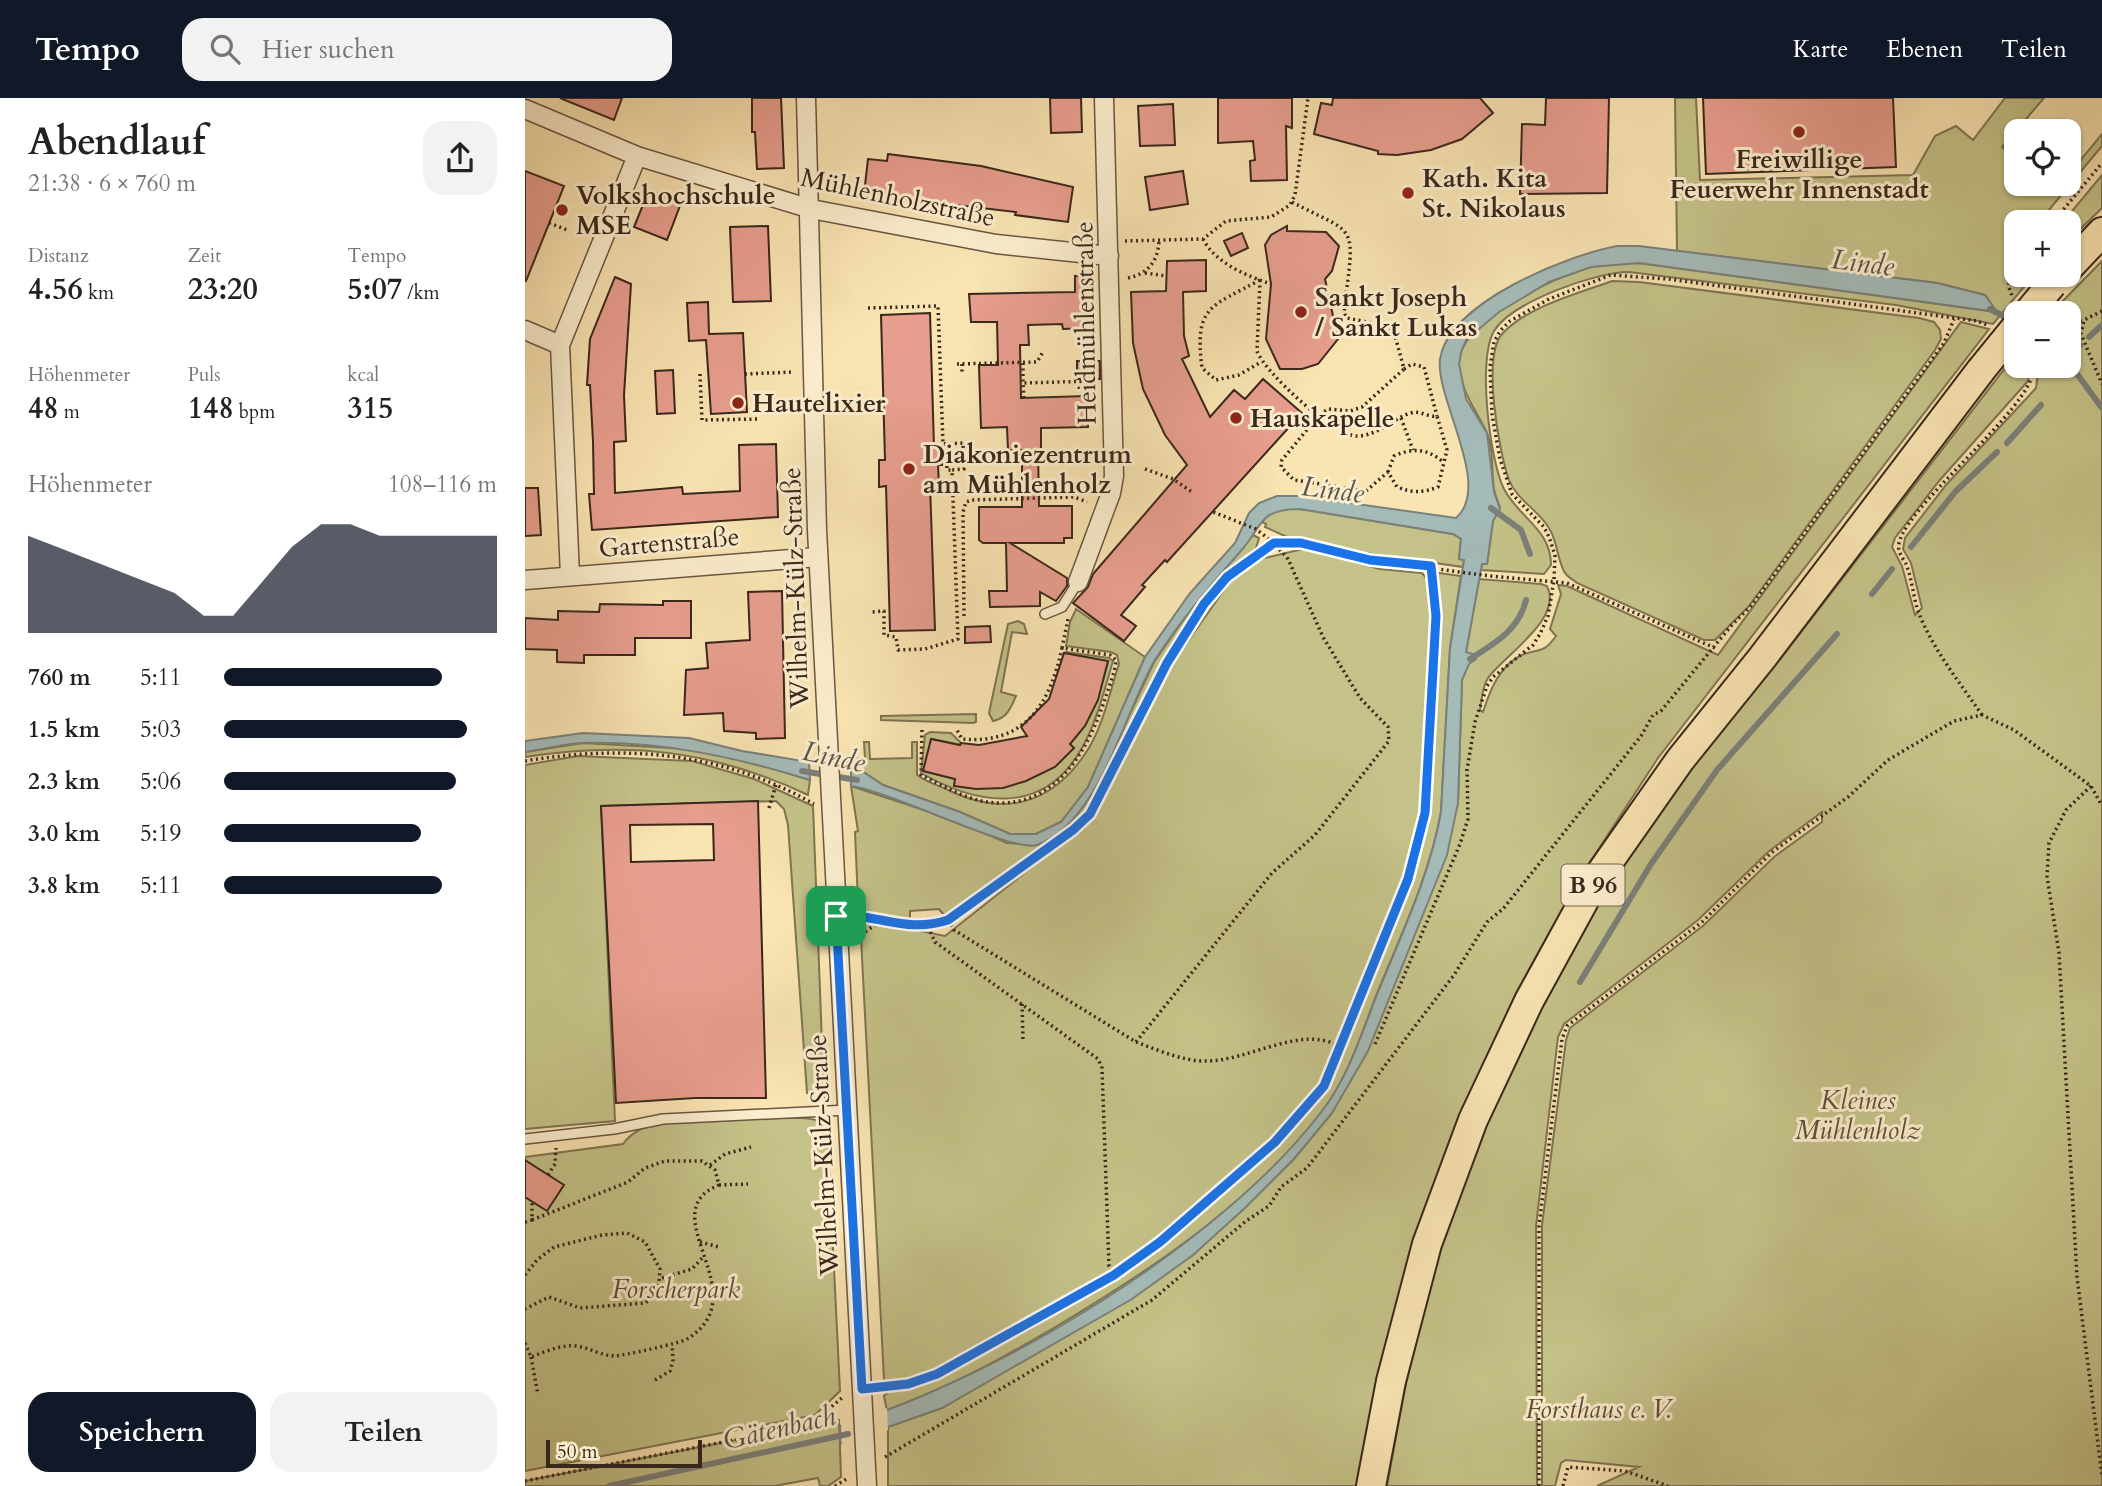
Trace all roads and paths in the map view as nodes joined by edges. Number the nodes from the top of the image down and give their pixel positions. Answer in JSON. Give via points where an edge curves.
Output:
{"nodes":[{"id":1,"x":806,"y":98,"type":"edge"},
{"id":2,"x":1104,"y":98,"type":"edge"},
{"id":3,"x":1307,"y":98,"type":"edge"},
{"id":4,"x":525,"y":109,"type":"edge"},
{"id":5,"x":637,"y":156,"type":"junction"},
{"id":6,"x":2102,"y":163,"type":"edge"},
{"id":7,"x":1292,"y":202,"type":"junction"},
{"id":8,"x":811,"y":209,"type":"junction"},
{"id":9,"x":2063,"y":210,"type":"edge"},
{"id":10,"x":549,"y":223,"type":"dead end"},
{"id":11,"x":567,"y":230,"type":"dead end"},
{"id":12,"x":2102,"y":232,"type":"edge"},
{"id":13,"x":1203,"y":239,"type":"junction"},
{"id":14,"x":1159,"y":241,"type":"junction"},
{"id":15,"x":1109,"y":249,"type":"junction"},
{"id":16,"x":2081,"y":254,"type":"edge"},
{"id":17,"x":1144,"y":272,"type":"junction"},
{"id":18,"x":1166,"y":276,"type":"dead end"},
{"id":19,"x":1108,"y":278,"type":"junction"},
{"id":20,"x":1261,"y":280,"type":"junction"},
{"id":21,"x":1271,"y":284,"type":"dead end"},
{"id":22,"x":2050,"y":287,"type":"edge"},
{"id":23,"x":1329,"y":294,"type":"dead end"},
{"id":24,"x":1346,"y":294,"type":"junction"},
{"id":25,"x":2038,"y":301,"type":"edge"},
{"id":26,"x":867,"y":308,"type":"dead end"},
{"id":27,"x":2102,"y":311,"type":"edge"},
{"id":28,"x":2084,"y":320,"type":"junction"},
{"id":29,"x":2081,"y":321,"type":"edge"},
{"id":30,"x":525,"y":330,"type":"edge"},
{"id":31,"x":2004,"y":342,"type":"edge"},
{"id":32,"x":560,"y":345,"type":"junction"},
{"id":33,"x":1042,"y":352,"type":"dead end"},
{"id":34,"x":1261,"y":362,"type":"junction"},
{"id":35,"x":1023,"y":363,"type":"junction"},
{"id":36,"x":1404,"y":369,"type":"junction"},
{"id":37,"x":814,"y":372,"type":"junction"},
{"id":38,"x":700,"y":374,"type":"dead end"},
{"id":39,"x":745,"y":374,"type":"dead end"},
{"id":40,"x":962,"y":374,"type":"dead end"},
{"id":41,"x":2032,"y":378,"type":"edge"},
{"id":42,"x":1112,"y":381,"type":"junction"},
{"id":43,"x":1023,"y":383,"type":"junction"},
{"id":44,"x":2102,"y":384,"type":"edge"},
{"id":45,"x":1024,"y":398,"type":"dead end"},
{"id":46,"x":1319,"y":415,"type":"junction"},
{"id":47,"x":1437,"y":416,"type":"junction"},
{"id":48,"x":1401,"y":418,"type":"junction"},
{"id":49,"x":759,"y":419,"type":"dead end"},
{"id":50,"x":946,"y":444,"type":"junction"},
{"id":51,"x":1413,"y":450,"type":"junction"},
{"id":52,"x":1442,"y":461,"type":"junction"},
{"id":53,"x":1145,"y":468,"type":"dead end"},
{"id":54,"x":952,"y":470,"type":"junction"},
{"id":55,"x":1388,"y":472,"type":"junction"},
{"id":56,"x":1192,"y":492,"type":"dead end"},
{"id":57,"x":1025,"y":498,"type":"junction"},
{"id":58,"x":1025,"y":507,"type":"dead end"},
{"id":59,"x":1105,"y":509,"type":"junction"},
{"id":60,"x":1213,"y":512,"type":"dead end"},
{"id":61,"x":1274,"y":543,"type":"junction"},
{"id":62,"x":818,"y":557,"type":"junction"},
{"id":63,"x":1431,"y":566,"type":"junction"},
{"id":64,"x":571,"y":576,"type":"junction"},
{"id":65,"x":525,"y":580,"type":"edge"},
{"id":66,"x":1554,"y":580,"type":"junction"},
{"id":67,"x":1078,"y":582,"type":"joint"},
{"id":68,"x":1062,"y":607,"type":"junction"},
{"id":69,"x":872,"y":612,"type":"dead end"},
{"id":70,"x":1045,"y":614,"type":"dead end"},
{"id":71,"x":964,"y":616,"type":"dead end"},
{"id":72,"x":1062,"y":648,"type":"junction"},
{"id":73,"x":1715,"y":648,"type":"junction"},
{"id":74,"x":1982,"y":715,"type":"junction"},
{"id":75,"x":922,"y":730,"type":"dead end"},
{"id":76,"x":957,"y":730,"type":"dead end"},
{"id":77,"x":525,"y":761,"type":"edge"},
{"id":78,"x":776,"y":785,"type":"junction"},
{"id":79,"x":2091,"y":786,"type":"junction"},
{"id":80,"x":816,"y":805,"type":"dead end"},
{"id":81,"x":2102,"y":806,"type":"edge"},
{"id":82,"x":769,"y":808,"type":"dead end"},
{"id":83,"x":836,"y":916,"type":"junction"},
{"id":84,"x":948,"y":920,"type":"junction"},
{"id":85,"x":883,"y":921,"type":"junction"},
{"id":86,"x":927,"y":926,"type":"junction"},
{"id":87,"x":837,"y":936,"type":"junction"},
{"id":88,"x":1022,"y":1004,"type":"junction"},
{"id":89,"x":1023,"y":1039,"type":"dead end"},
{"id":90,"x":1136,"y":1042,"type":"junction"},
{"id":91,"x":1375,"y":1044,"type":"dead end"},
{"id":92,"x":1338,"y":1046,"type":"junction"},
{"id":93,"x":848,"y":1110,"type":"junction"},
{"id":94,"x":554,"y":1134,"type":"junction"},
{"id":95,"x":525,"y":1139,"type":"edge"},
{"id":96,"x":751,"y":1147,"type":"dead end"},
{"id":97,"x":710,"y":1165,"type":"junction"},
{"id":98,"x":548,"y":1175,"type":"dead end"},
{"id":99,"x":748,"y":1184,"type":"dead end"},
{"id":100,"x":719,"y":1185,"type":"junction"},
{"id":101,"x":532,"y":1202,"type":"dead end"},
{"id":102,"x":532,"y":1220,"type":"junction"},
{"id":103,"x":525,"y":1222,"type":"edge"},
{"id":104,"x":700,"y":1242,"type":"junction"},
{"id":105,"x":719,"y":1247,"type":"dead end"},
{"id":106,"x":705,"y":1256,"type":"junction"},
{"id":107,"x":525,"y":1275,"type":"edge"},
{"id":108,"x":1114,"y":1275,"type":"junction"},
{"id":109,"x":662,"y":1278,"type":"junction"},
{"id":110,"x":525,"y":1308,"type":"edge"},
{"id":111,"x":525,"y":1343,"type":"edge"},
{"id":112,"x":672,"y":1345,"type":"junction"},
{"id":113,"x":531,"y":1357,"type":"junction"},
{"id":114,"x":655,"y":1380,"type":"dead end"},
{"id":115,"x":538,"y":1395,"type":"dead end"},
{"id":116,"x":863,"y":1398,"type":"junction"},
{"id":117,"x":866,"y":1459,"type":"junction"},
{"id":118,"x":2102,"y":1476,"type":"edge"},
{"id":119,"x":525,"y":1481,"type":"edge"},
{"id":120,"x":867,"y":1486,"type":"edge"},
{"id":121,"x":1371,"y":1486,"type":"edge"},
{"id":122,"x":1539,"y":1486,"type":"edge"},
{"id":123,"x":1563,"y":1486,"type":"edge"},
{"id":124,"x":1668,"y":1486,"type":"edge"}],
"edges":[{"from":1,"to":8,"type":"street","name":"Wilhelm-Külz-Straße"},
{"from":2,"to":15,"type":"street","name":"Heidmühlenstraße"},
{"from":3,"to":7,"type":"path"},
{"from":4,"to":5,"type":"street","name":"Mühlenholzstraße"},
{"from":5,"to":8,"type":"street","name":"Mühlenholzstraße"},
{"from":5,"to":32,"type":"street"},
{"from":6,"to":9,"type":"path"},
{"from":7,"to":13,"type":"path","via":[[1271,217],[1226,221]]},
{"from":7,"to":24,"type":"path","via":[[1332,220],[1349,236],[1352,248]]},
{"from":8,"to":15,"type":"street","name":"Mühlenholzstraße","via":[[996,244]]},
{"from":8,"to":37,"type":"street","name":"Wilhelm-Külz-Straße"},
{"from":10,"to":11,"type":"path"},
{"from":12,"to":16,"type":"main road"},
{"from":13,"to":14,"type":"path"},
{"from":13,"to":20,"type":"path","via":[[1223,261]]},
{"from":14,"to":15,"type":"path"},
{"from":14,"to":17,"type":"path","via":[[1154,261]]},
{"from":15,"to":19,"type":"street","name":"Heidmühlenstraße"},
{"from":17,"to":18,"type":"path"},
{"from":17,"to":19,"type":"path"},
{"from":19,"to":42,"type":"street","name":"Heidmühlenstraße"},
{"from":20,"to":21,"type":"path"},
{"from":20,"to":34,"type":"path","via":[[1257,351]]},
{"from":20,"to":34,"type":"path","via":[[1210,307],[1198,338],[1202,368],[1216,380],[1239,375]]},
{"from":22,"to":25,"type":"main road","bridge":true},
{"from":23,"to":24,"type":"path"},
{"from":24,"to":36,"type":"path","via":[[1347,318],[1387,326],[1394,332]]},
{"from":26,"to":50,"type":"path","via":[[938,306]]},
{"from":27,"to":28,"type":"path"},
{"from":28,"to":29,"type":"path"},
{"from":28,"to":44,"type":"path","via":[[2081,334]]},
{"from":30,"to":32,"type":"street"},
{"from":31,"to":121,"type":"main road","number":"B 96","bridge":true,"via":[[1679,760],[1593,884],[1473,1120],[1427,1244],[1391,1381]]},
{"from":32,"to":64,"type":"street"},
{"from":33,"to":35,"type":"path","via":[[1037,362]]},
{"from":34,"to":46,"type":"path"},
{"from":35,"to":40,"type":"path","via":[[960,364]]},
{"from":35,"to":43,"type":"path"},
{"from":36,"to":46,"type":"path","via":[[1363,407],[1328,409]]},
{"from":36,"to":47,"type":"path","via":[[1412,364],[1424,367]]},
{"from":37,"to":39,"type":"path"},
{"from":37,"to":62,"type":"street","name":"Wilhelm-Külz-Straße"},
{"from":38,"to":49,"type":"path","via":[[702,420]]},
{"from":41,"to":74,"type":"path","via":[[2021,399],[1941,484],[1899,538],[1898,550],[1918,613]]},
{"from":42,"to":43,"type":"path"},
{"from":42,"to":59,"type":"street","name":"Heidmühlenstraße","via":[[1114,476]]},
{"from":43,"to":45,"type":"path"},
{"from":46,"to":48,"type":"path","via":[[1336,430],[1356,436]]},
{"from":46,"to":55,"type":"path","via":[[1282,460],[1284,473],[1294,480],[1366,491]]},
{"from":47,"to":48,"type":"path","via":[[1417,412]]},
{"from":47,"to":52,"type":"path","via":[[1447,450]]},
{"from":48,"to":51,"type":"path"},
{"from":50,"to":54,"type":"path","via":[[947,470]]},
{"from":50,"to":54,"type":"path","via":[[963,443],[964,469]]},
{"from":51,"to":52,"type":"path","via":[[1426,451]]},
{"from":51,"to":55,"type":"path","via":[[1394,456]]},
{"from":52,"to":55,"type":"path","via":[[1444,472],[1438,487],[1427,492],[1397,487]]},
{"from":53,"to":56,"type":"path"},
{"from":54,"to":69,"type":"path","via":[[958,639],[925,649],[898,650],[896,637],[884,635],[884,611]]},
{"from":57,"to":58,"type":"path"},
{"from":57,"to":59,"type":"path","via":[[1074,497]]},
{"from":57,"to":71,"type":"path","via":[[972,500],[964,506]]},
{"from":59,"to":67,"type":"street","name":"Heidmühlenstraße"},
{"from":60,"to":61,"type":"path","via":[[1256,529]]},
{"from":61,"to":63,"type":"path","via":[[1301,543],[1370,560]]},
{"from":61,"to":84,"type":"path","via":[[1227,577],[1204,604],[1167,663],[1090,814]]},
{"from":61,"to":90,"type":"path","via":[[1288,559],[1323,637],[1360,698],[1388,727],[1389,741],[1315,835],[1272,873]]},
{"from":62,"to":64,"type":"street","name":"Gartenstraße"},
{"from":62,"to":83,"type":"street","name":"Wilhelm-Külz-Straße"},
{"from":63,"to":66,"type":"path"},
{"from":63,"to":92,"type":"path","via":[[1436,616],[1425,813],[1386,938]]},
{"from":64,"to":65,"type":"street","name":"Gartenstraße"},
{"from":66,"to":73,"type":"path"},
{"from":66,"to":73,"type":"path","via":[[1555,555],[1549,537],[1512,495],[1505,479],[1492,414],[1494,342],[1510,321],[1589,281],[1611,275],[1954,319],[1944,342],[1890,417]]},
{"from":66,"to":91,"type":"path","via":[[1540,634],[1487,686],[1467,770],[1468,819]]},
{"from":67,"to":68,"type":"lane"},
{"from":68,"to":70,"type":"lane"},
{"from":68,"to":72,"type":"path","via":[[1069,616]]},
{"from":72,"to":75,"type":"path","via":[[1109,655],[1116,664],[1083,752],[1047,789],[999,803],[963,795],[919,774]]},
{"from":72,"to":76,"type":"path","via":[[1047,698],[1013,732],[980,741],[962,739]]},
{"from":73,"to":117,"type":"path","via":[[1653,715],[1641,736],[1487,922],[1454,975],[1307,1168],[1281,1187],[1269,1206],[1152,1300]]},
{"from":74,"to":79,"type":"path","via":[[2014,730]]},
{"from":74,"to":122,"type":"path","via":[[1954,721],[1888,760],[1848,797],[1771,853],[1702,922],[1567,1026],[1539,1226]]},
{"from":77,"to":78,"type":"path","via":[[579,752],[676,755]]},
{"from":78,"to":80,"type":"path"},
{"from":78,"to":82,"type":"path"},
{"from":79,"to":81,"type":"path"},
{"from":79,"to":118,"type":"path","via":[[2066,810],[2049,843],[2047,876],[2059,953],[2077,1277]]},
{"from":83,"to":85,"type":"path","via":[[862,915]]},
{"from":83,"to":87,"type":"street","name":"Wilhelm-Külz-Straße"},
{"from":84,"to":86,"type":"path"},
{"from":84,"to":90,"type":"path","via":[[954,930]]},
{"from":85,"to":86,"type":"path"},
{"from":85,"to":87,"type":"path","via":[[862,934]]},
{"from":86,"to":88,"type":"path","via":[[935,942]]},
{"from":87,"to":93,"type":"street","name":"Wilhelm-Külz-Straße"},
{"from":88,"to":89,"type":"path"},
{"from":88,"to":108,"type":"path","via":[[1098,1059],[1102,1068],[1109,1266]]},
{"from":90,"to":92,"type":"path","via":[[1203,1062],[1235,1059],[1313,1038]]},
{"from":92,"to":108,"type":"path","via":[[1324,1086],[1275,1142],[1160,1242]]},
{"from":93,"to":94,"type":"lane","via":[[663,1119]]},
{"from":93,"to":116,"type":"street","name":"Wilhelm-Külz-Straße"},
{"from":94,"to":95,"type":"lane"},
{"from":94,"to":98,"type":"path","via":[[557,1157]]},
{"from":96,"to":97,"type":"path","via":[[725,1154]]},
{"from":97,"to":100,"type":"path"},
{"from":97,"to":102,"type":"path","via":[[702,1161],[654,1164],[628,1182]]},
{"from":99,"to":100,"type":"path"},
{"from":100,"to":104,"type":"path","via":[[697,1202],[695,1223]]},
{"from":101,"to":102,"type":"path"},
{"from":102,"to":103,"type":"path"},
{"from":104,"to":105,"type":"path"},
{"from":104,"to":106,"type":"path"},
{"from":106,"to":109,"type":"path","via":[[692,1269]]},
{"from":106,"to":112,"type":"path","via":[[712,1272],[711,1310],[702,1326]]},
{"from":107,"to":109,"type":"path","via":[[554,1247],[627,1233],[651,1248]]},
{"from":108,"to":116,"type":"path","via":[[937,1374]]},
{"from":109,"to":110,"type":"path","via":[[658,1293],[645,1303],[580,1308],[549,1297]]},
{"from":111,"to":113,"type":"path"},
{"from":112,"to":113,"type":"path","via":[[615,1356],[565,1346]]},
{"from":112,"to":114,"type":"path","via":[[670,1371]]},
{"from":113,"to":115,"type":"path"},
{"from":116,"to":117,"type":"street","name":"Wilhelm-Külz-Straße"},
{"from":116,"to":119,"type":"path","via":[[845,1396],[810,1425]]},
{"from":117,"to":120,"type":"street","name":"Wilhelm-Külz-Straße"},
{"from":123,"to":124,"type":"path","via":[[1568,1466],[1625,1471]]}]}
